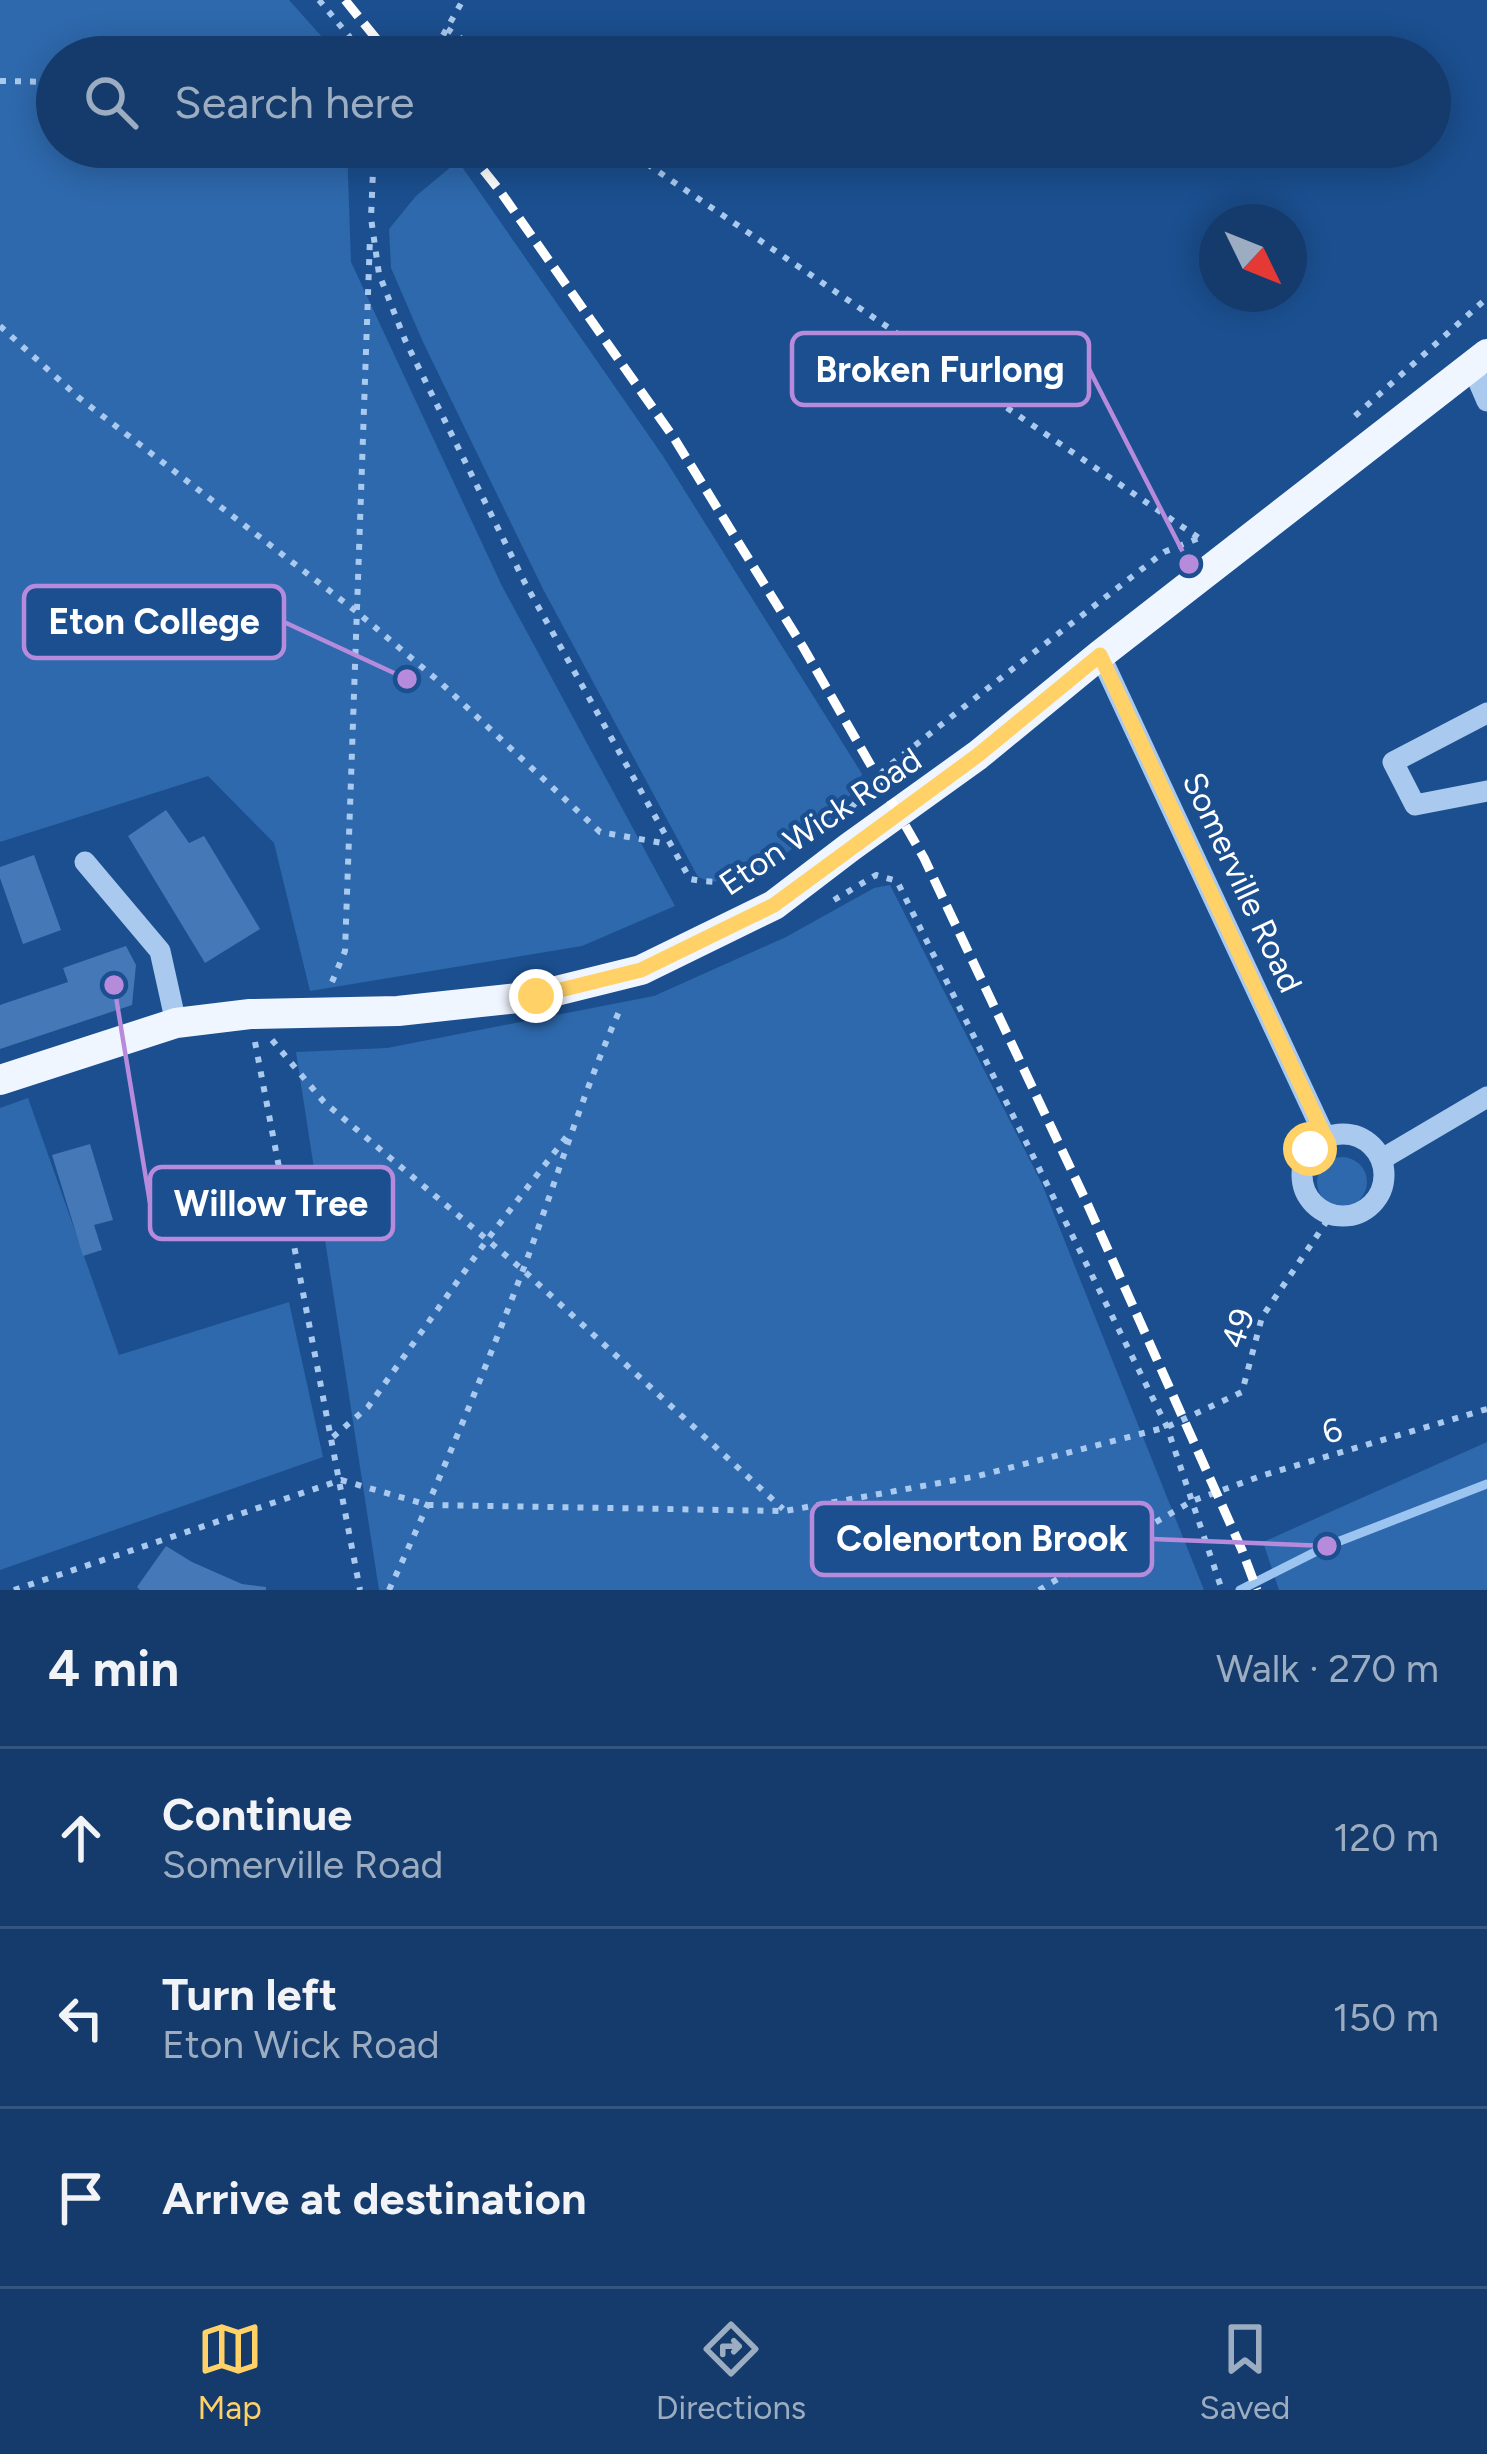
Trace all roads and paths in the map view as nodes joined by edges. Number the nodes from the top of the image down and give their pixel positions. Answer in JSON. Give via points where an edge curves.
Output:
{"nodes":[{"id":1,"x":319,"y":0,"type":"edge"},
{"id":2,"x":463,"y":0,"type":"edge"},
{"id":3,"x":447,"y":29,"type":"junction"},
{"id":4,"x":350,"y":36,"type":"edge"},
{"id":5,"x":443,"y":36,"type":"edge"},
{"id":6,"x":458,"y":36,"type":"edge"},
{"id":7,"x":0,"y":81,"type":"edge"},
{"id":8,"x":36,"y":82,"type":"edge"},
{"id":9,"x":373,"y":168,"type":"edge"},
{"id":10,"x":373,"y":168,"type":"edge"},
{"id":11,"x":653,"y":168,"type":"edge"},
{"id":12,"x":1487,"y":298,"type":"edge"},
{"id":13,"x":0,"y":326,"type":"edge"},
{"id":14,"x":1479,"y":360,"type":"edge"},
{"id":15,"x":1487,"y":401,"type":"edge"},
{"id":16,"x":1346,"y":424,"type":"dead end"},
{"id":17,"x":357,"y":612,"type":"junction"},
{"id":18,"x":1100,"y":655,"type":"junction"},
{"id":19,"x":1487,"y":713,"type":"edge"},
{"id":20,"x":1487,"y":791,"type":"edge"},
{"id":21,"x":848,"y":811,"type":"dead end"},
{"id":22,"x":668,"y":844,"type":"junction"},
{"id":23,"x":85,"y":862,"type":"dead end"},
{"id":24,"x":776,"y":864,"type":"dead end"},
{"id":25,"x":757,"y":876,"type":"junction"},
{"id":26,"x":832,"y":902,"type":"dead end"},
{"id":27,"x":774,"y":905,"type":"junction"},
{"id":28,"x":628,"y":992,"type":"dead end"},
{"id":29,"x":319,"y":1013,"type":"junction"},
{"id":30,"x":250,"y":1015,"type":"junction"},
{"id":31,"x":176,"y":1023,"type":"junction"},
{"id":32,"x":0,"y":1080,"type":"edge"},
{"id":33,"x":1487,"y":1097,"type":"edge"},
{"id":34,"x":573,"y":1128,"type":"junction"},
{"id":35,"x":1325,"y":1137,"type":"junction"},
{"id":36,"x":1382,"y":1159,"type":"junction"},
{"id":37,"x":1331,"y":1215,"type":"junction"},
{"id":38,"x":487,"y":1240,"type":"junction"},
{"id":39,"x":523,"y":1270,"type":"junction"},
{"id":40,"x":1487,"y":1409,"type":"edge"},
{"id":41,"x":1168,"y":1426,"type":"junction"},
{"id":42,"x":332,"y":1438,"type":"junction"},
{"id":43,"x":341,"y":1480,"type":"junction"},
{"id":44,"x":1192,"y":1502,"type":"junction"},
{"id":45,"x":428,"y":1505,"type":"junction"},
{"id":46,"x":785,"y":1511,"type":"junction"},
{"id":47,"x":14,"y":1590,"type":"edge"},
{"id":48,"x":360,"y":1590,"type":"edge"},
{"id":49,"x":389,"y":1590,"type":"edge"},
{"id":50,"x":1039,"y":1590,"type":"edge"},
{"id":51,"x":1222,"y":1590,"type":"edge"}],
"edges":[{"from":1,"to":4,"type":"path"},
{"from":2,"to":3,"type":"path"},
{"from":3,"to":5,"type":"path"},
{"from":3,"to":6,"type":"path"},
{"from":7,"to":8,"type":"path"},
{"from":9,"to":17,"type":"path"},
{"from":10,"to":22,"type":"path","via":[[379,274],[405,340],[525,583]]},
{"from":11,"to":21,"type":"path","via":[[1199,538],[1164,552],[997,681],[886,768]]},
{"from":12,"to":16,"type":"path"},
{"from":13,"to":17,"type":"path","via":[[78,397]]},
{"from":14,"to":15,"type":"street"},
{"from":14,"to":18,"type":"main road","name":"Eton Wick Road"},
{"from":17,"to":22,"type":"path","via":[[600,832]]},
{"from":17,"to":29,"type":"path","via":[[345,951]]},
{"from":18,"to":27,"type":"main road","name":"Eton Wick Road"},
{"from":18,"to":35,"type":"street","name":"Somerville Road"},
{"from":19,"to":20,"type":"street","via":[[1393,762],[1415,806]]},
{"from":22,"to":25,"type":"path","via":[[690,879]]},
{"from":23,"to":31,"type":"street","via":[[160,951]]},
{"from":24,"to":25,"type":"path"},
{"from":25,"to":27,"type":"path"},
{"from":26,"to":41,"type":"path","via":[[876,875],[897,880]]},
{"from":27,"to":29,"type":"main road","name":"Eton Wick Road","via":[[641,970],[536,996]]},
{"from":28,"to":34,"type":"path"},
{"from":29,"to":30,"type":"main road","name":"Eton Wick Road"},
{"from":30,"to":31,"type":"main road","name":"Eton Wick Road"},
{"from":30,"to":38,"type":"path","via":[[323,1102]]},
{"from":30,"to":42,"type":"path"},
{"from":31,"to":32,"type":"main road","name":"Eton Wick Road"},
{"from":33,"to":36,"type":"street"},
{"from":34,"to":38,"type":"path"},
{"from":34,"to":39,"type":"path"},
{"from":35,"to":36,"type":"street","via":[[1361,1136]]},
{"from":35,"to":37,"type":"street","via":[[1304,1159],[1301,1179],[1312,1203]]},
{"from":36,"to":37,"type":"street","via":[[1376,1201],[1359,1213]]},
{"from":37,"to":41,"type":"path","name":"49","via":[[1262,1317],[1242,1392]]},
{"from":38,"to":39,"type":"path"},
{"from":38,"to":42,"type":"path","via":[[368,1407]]},
{"from":39,"to":45,"type":"path"},
{"from":39,"to":46,"type":"path"},
{"from":40,"to":44,"type":"path","name":"6"},
{"from":41,"to":44,"type":"path"},
{"from":41,"to":46,"type":"path","via":[[978,1477]]},
{"from":42,"to":43,"type":"path"},
{"from":43,"to":45,"type":"path"},
{"from":43,"to":47,"type":"path"},
{"from":43,"to":48,"type":"path"},
{"from":44,"to":50,"type":"path","name":"6"},
{"from":44,"to":51,"type":"path"},
{"from":45,"to":46,"type":"path"},
{"from":45,"to":49,"type":"path"}]}
